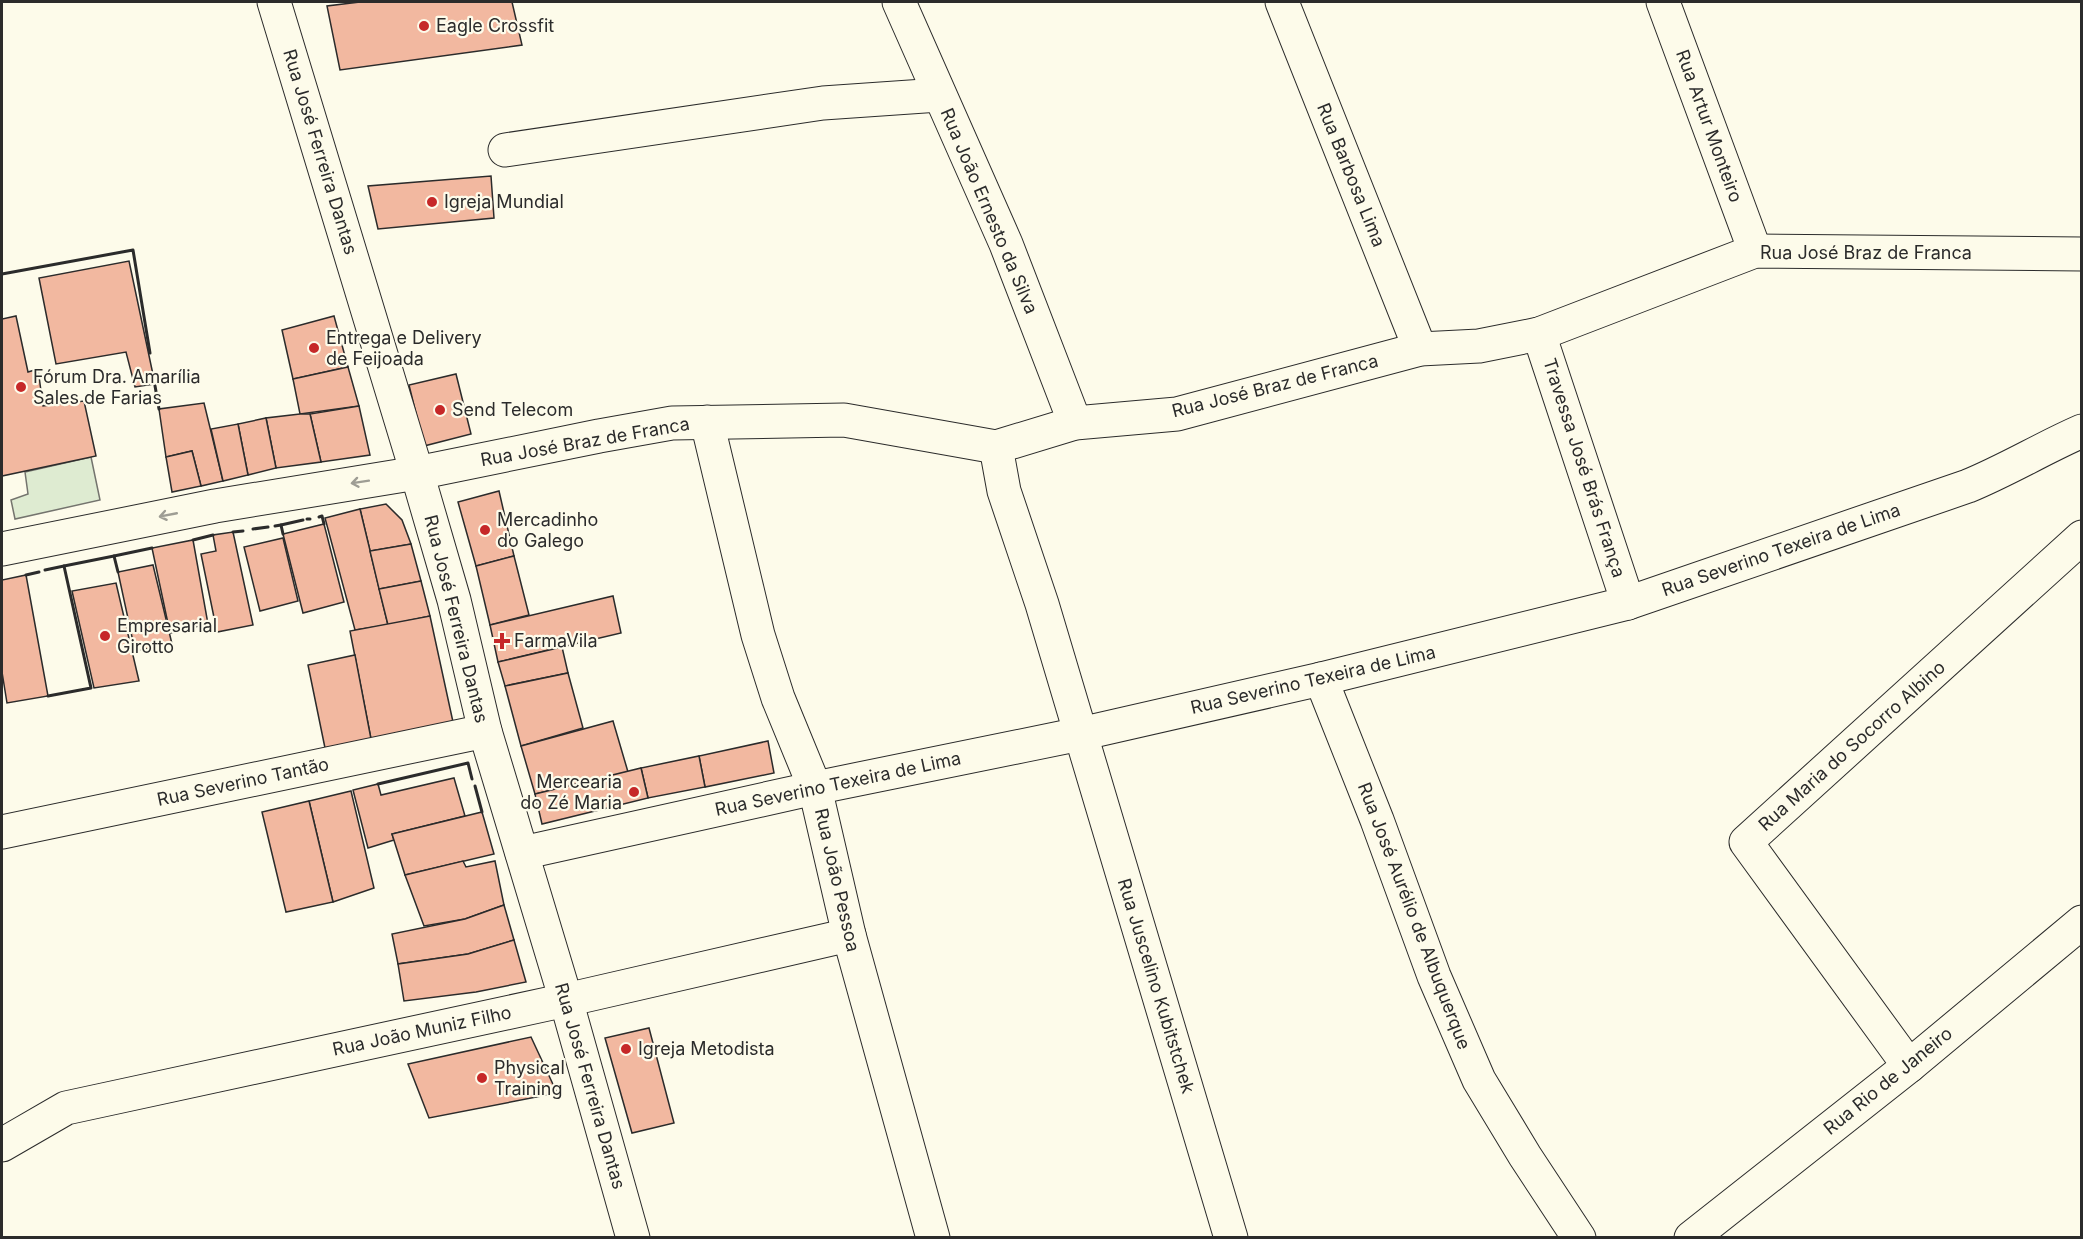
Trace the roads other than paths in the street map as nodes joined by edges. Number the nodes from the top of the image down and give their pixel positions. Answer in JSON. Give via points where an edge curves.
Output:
{"nodes":[{"id":1,"x":274,"y":2,"type":"edge"},
{"id":2,"x":899,"y":2,"type":"edge"},
{"id":3,"x":1282,"y":2,"type":"edge"},
{"id":4,"x":1663,"y":2,"type":"edge"},
{"id":5,"x":939,"y":95,"type":"junction"},
{"id":6,"x":505,"y":150,"type":"dead end"},
{"id":7,"x":1755,"y":251,"type":"junction"},
{"id":8,"x":2082,"y":254,"type":"edge"},
{"id":9,"x":1539,"y":334,"type":"junction"},
{"id":10,"x":1420,"y":349,"type":"junction"},
{"id":11,"x":707,"y":422,"type":"junction"},
{"id":12,"x":1075,"y":423,"type":"junction"},
{"id":13,"x":2082,"y":431,"type":"edge"},
{"id":14,"x":996,"y":447,"type":"junction"},
{"id":15,"x":417,"y":473,"type":"junction"},
{"id":16,"x":2082,"y":537,"type":"edge"},
{"id":17,"x":2,"y":549,"type":"edge"},
{"id":18,"x":1628,"y":603,"type":"junction"},
{"id":19,"x":1321,"y":679,"type":"junction"},
{"id":20,"x":485,"y":731,"type":"junction"},
{"id":21,"x":1080,"y":734,"type":"junction"},
{"id":22,"x":815,"y":788,"type":"junction"},
{"id":23,"x":2,"y":832,"type":"edge"},
{"id":24,"x":522,"y":853,"type":"junction"},
{"id":25,"x":2082,"y":922,"type":"edge"},
{"id":26,"x":849,"y":935,"type":"junction"},
{"id":27,"x":566,"y":1000,"type":"junction"},
{"id":28,"x":1909,"y":1066,"type":"junction"},
{"id":29,"x":2,"y":1144,"type":"edge"},
{"id":30,"x":633,"y":1238,"type":"edge"},
{"id":31,"x":933,"y":1238,"type":"edge"},
{"id":32,"x":1231,"y":1238,"type":"edge"},
{"id":33,"x":1579,"y":1238,"type":"edge"},
{"id":34,"x":1692,"y":1238,"type":"edge"}],
"edges":[{"from":1,"to":15,"type":"street","name":"Rua José Ferreira Dantas"},
{"from":2,"to":5,"type":"street","name":"Rua João Ernesto da Silva"},
{"from":3,"to":10,"type":"street","name":"Rua Barbosa Lima"},
{"from":4,"to":7,"type":"street","name":"Rua Artur Monteiro"},
{"from":5,"to":6,"type":"street","via":[[823,103]]},
{"from":5,"to":12,"type":"street","name":"Rua João Ernesto da Silva","via":[[1006,244]]},
{"from":7,"to":8,"type":"street","name":"Rua José Braz de Franca"},
{"from":7,"to":9,"type":"street","name":"Rua José Braz de Franca"},
{"from":9,"to":10,"type":"street","name":"Rua José Braz de Franca","via":[[1479,346]]},
{"from":9,"to":18,"type":"street","name":"Travessa José Brás França"},
{"from":10,"to":12,"type":"street","name":"Rua José Braz de Franca","via":[[1177,414]]},
{"from":11,"to":14,"type":"street","name":"Rua José Braz de Franca","via":[[844,420]]},
{"from":11,"to":15,"type":"street","name":"Rua José Braz de Franca","via":[[672,423]]},
{"from":11,"to":22,"type":"street","name":"Rua João Pessoa","via":[[758,635],[778,698]]},
{"from":12,"to":14,"type":"street","name":"Rua José Braz de Franca"},
{"from":13,"to":18,"type":"street","name":"Rua Severino Texeira de Lima","via":[[1968,486]]},
{"from":14,"to":21,"type":"street","via":[[1004,491]]},
{"from":15,"to":17,"type":"street","name":"Rua José Braz de Franca","one_way":true,"via":[[215,506]]},
{"from":15,"to":20,"type":"street","name":"Rua José Ferreira Dantas","via":[[454,600]]},
{"from":16,"to":28,"type":"street","name":"Rua Maria do Socorro Albino","via":[[1746,842]]},
{"from":18,"to":19,"type":"street","name":"Rua Severino Texeira de Lima"},
{"from":19,"to":21,"type":"street","name":"Rua Severino Texeira de Lima"},
{"from":19,"to":33,"type":"street","name":"Rua José Aurélio de Albuquerque","via":[[1434,976],[1479,1080]]},
{"from":20,"to":23,"type":"street","name":"Rua Severino Tantão"},
{"from":20,"to":24,"type":"street","name":"Rua José Ferreira Dantas"},
{"from":21,"to":22,"type":"street","name":"Rua Severino Texeira de Lima"},
{"from":21,"to":32,"type":"street","name":"Rua Juscelino Kubitstchek"},
{"from":22,"to":24,"type":"street","name":"Rua Severino Texeira de Lima"},
{"from":22,"to":26,"type":"street","name":"Rua João Pessoa"},
{"from":24,"to":27,"type":"street","name":"Rua José Ferreira Dantas"},
{"from":25,"to":28,"type":"street","name":"Rua Rio de Janeiro"},
{"from":26,"to":27,"type":"street","name":"Rua João Muniz Filho"},
{"from":26,"to":31,"type":"street","name":"Rua João Pessoa"},
{"from":27,"to":29,"type":"street","name":"Rua João Muniz Filho","via":[[66,1108]]},
{"from":27,"to":30,"type":"street","name":"Rua José Ferreira Dantas"},
{"from":28,"to":34,"type":"street","name":"Rua Rio de Janeiro"}]}
